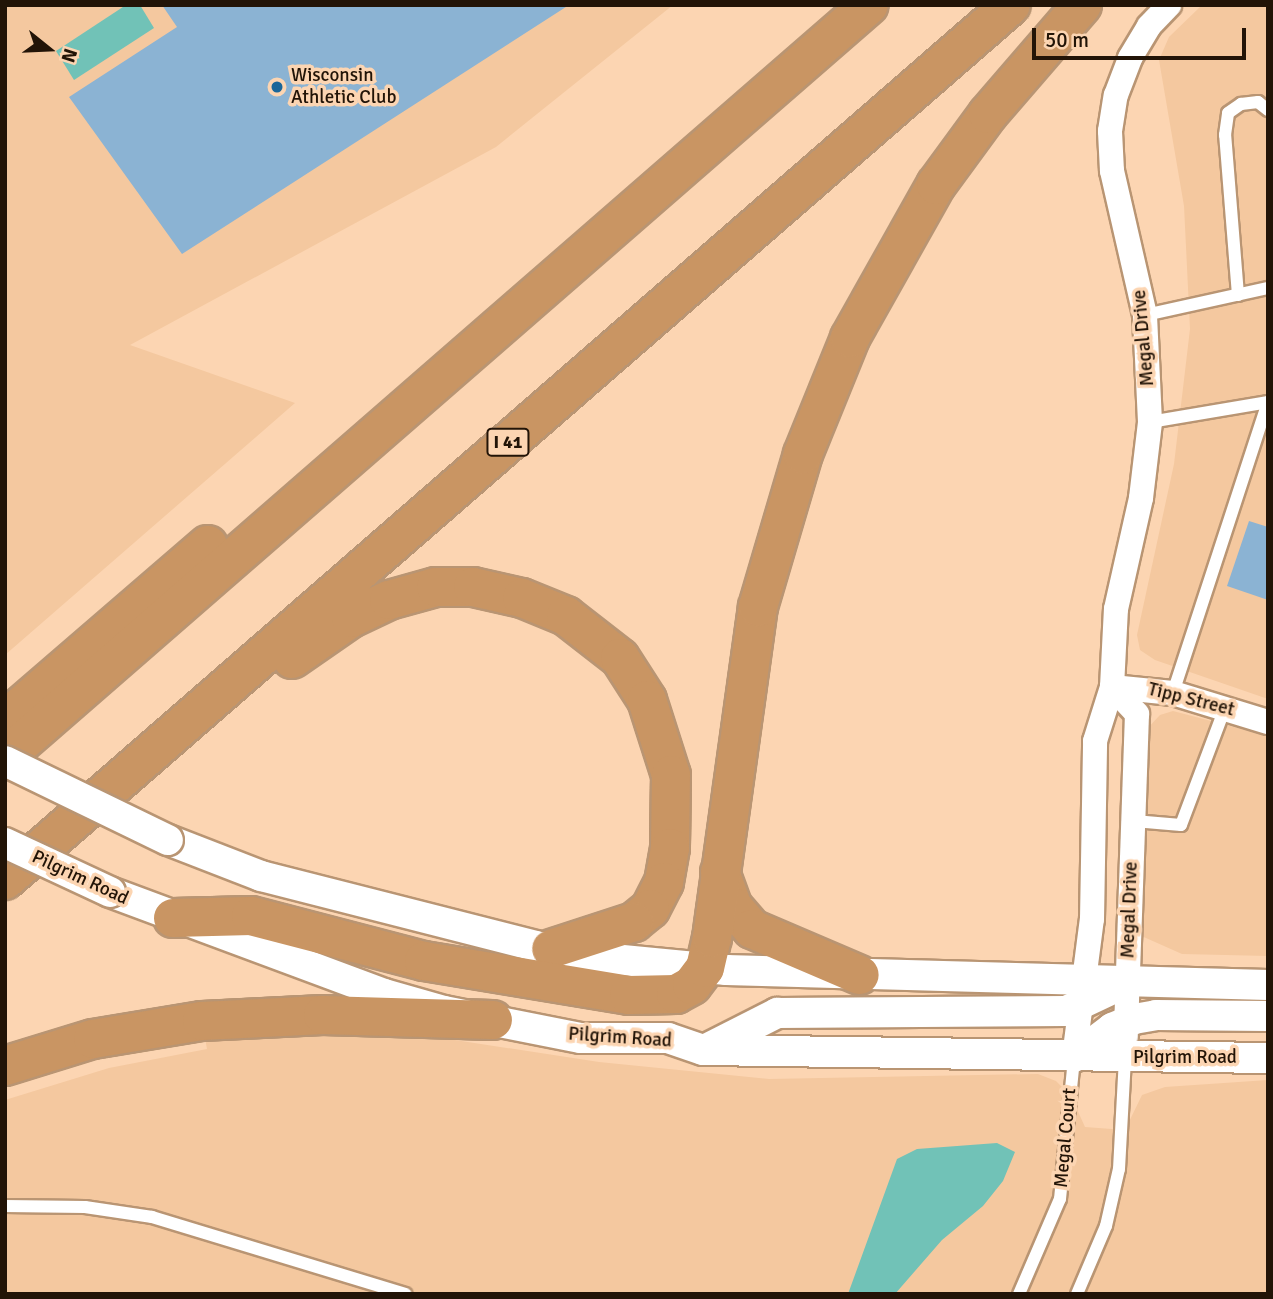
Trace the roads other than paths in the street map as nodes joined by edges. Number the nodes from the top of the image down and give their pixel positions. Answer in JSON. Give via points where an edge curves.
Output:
{"nodes":[{"id":1,"x":869,"y":5,"type":"edge"},
{"id":2,"x":1011,"y":5,"type":"edge"},
{"id":3,"x":1082,"y":5,"type":"edge"},
{"id":4,"x":1169,"y":5,"type":"edge"},
{"id":5,"x":1268,"y":110,"type":"edge"},
{"id":6,"x":736,"y":121,"type":"junction"},
{"id":7,"x":1268,"y":288,"type":"edge"},
{"id":8,"x":1238,"y":295,"type":"junction"},
{"id":9,"x":1145,"y":315,"type":"junction"},
{"id":10,"x":1150,"y":422,"type":"junction"},
{"id":11,"x":1112,"y":687,"type":"junction"},
{"id":12,"x":1173,"y":693,"type":"junction"},
{"id":13,"x":1225,"y":708,"type":"junction"},
{"id":14,"x":5,"y":720,"type":"edge"},
{"id":15,"x":1268,"y":722,"type":"edge"},
{"id":16,"x":5,"y":759,"type":"edge"},
{"id":17,"x":1134,"y":821,"type":"junction"},
{"id":18,"x":5,"y":843,"type":"edge"},
{"id":19,"x":720,"y":872,"type":"junction"},
{"id":20,"x":5,"y":880,"type":"edge"},
{"id":21,"x":5,"y":908,"type":"edge"},
{"id":22,"x":173,"y":918,"type":"junction"},
{"id":23,"x":551,"y":949,"type":"junction"},
{"id":24,"x":705,"y":968,"type":"junction"},
{"id":25,"x":860,"y":975,"type":"junction"},
{"id":26,"x":1127,"y":981,"type":"junction"},
{"id":27,"x":1268,"y":985,"type":"edge"},
{"id":28,"x":1081,"y":994,"type":"junction"},
{"id":29,"x":1268,"y":1016,"type":"edge"},
{"id":30,"x":493,"y":1020,"type":"junction"},
{"id":31,"x":1126,"y":1022,"type":"junction"},
{"id":32,"x":703,"y":1051,"type":"junction"},
{"id":33,"x":1074,"y":1057,"type":"junction"},
{"id":34,"x":1125,"y":1058,"type":"junction"},
{"id":35,"x":1268,"y":1058,"type":"edge"},
{"id":36,"x":5,"y":1066,"type":"edge"},
{"id":37,"x":5,"y":1206,"type":"edge"},
{"id":38,"x":406,"y":1294,"type":"edge"},
{"id":39,"x":1019,"y":1294,"type":"edge"},
{"id":40,"x":1077,"y":1294,"type":"edge"}],
"edges":[{"from":1,"to":6,"type":"highway"},
{"from":2,"to":20,"type":"highway","number":"I 41"},
{"from":3,"to":19,"type":"highway","via":[[988,114],[936,185],[850,338],[803,454],[771,552],[746,677]]},
{"from":4,"to":9,"type":"street","name":"Megal Drive","via":[[1130,58],[1116,95],[1110,131],[1112,171]]},
{"from":5,"to":8,"type":"lane","via":[[1258,102],[1241,104],[1228,113],[1225,135]]},
{"from":6,"to":14,"type":"highway","via":[[490,302]]},
{"from":6,"to":16,"type":"highway"},
{"from":7,"to":8,"type":"lane"},
{"from":8,"to":9,"type":"lane"},
{"from":9,"to":10,"type":"street","name":"Megal Drive"},
{"from":10,"to":11,"type":"street","name":"Megal Drive","via":[[1141,498],[1118,596]]},
{"from":10,"to":12,"type":"lane","via":[[1268,402]]},
{"from":11,"to":12,"type":"street","name":"Tipp Street"},
{"from":11,"to":17,"type":"street","name":"Megal Drive","via":[[1137,714]]},
{"from":11,"to":28,"type":"street","name":"Megal Drive","via":[[1095,741],[1092,919]]},
{"from":12,"to":13,"type":"street","name":"Tipp Street"},
{"from":13,"to":15,"type":"street","name":"Tipp Street"},
{"from":13,"to":17,"type":"lane","via":[[1181,825]]},
{"from":16,"to":23,"type":"street","bridge":true,"via":[[168,840],[261,876]]},
{"from":17,"to":26,"type":"street","name":"Megal Drive"},
{"from":18,"to":22,"type":"street","name":"Pilgrim Road","bridge":true},
{"from":19,"to":24,"type":"highway"},
{"from":19,"to":25,"type":"highway","via":[[733,907],[752,929]]},
{"from":21,"to":23,"type":"highway","via":[[291,660],[341,625],[401,597],[436,587],[473,587],[522,598],[566,617],[620,658],[647,700],[671,775],[668,865],[650,909],[623,927]]},
{"from":22,"to":24,"type":"highway","via":[[251,916],[424,961],[629,995],[684,991]]},
{"from":22,"to":30,"type":"street","name":"Pilgrim Road","via":[[396,998]]},
{"from":23,"to":24,"type":"street"},
{"from":24,"to":25,"type":"street"},
{"from":25,"to":28,"type":"street"},
{"from":26,"to":27,"type":"street"},
{"from":26,"to":28,"type":"street"},
{"from":26,"to":31,"type":"street","name":"Megal Drive"},
{"from":28,"to":32,"type":"street","via":[[1015,1013],[777,1013]]},
{"from":28,"to":33,"type":"street","name":"Megal Drive"},
{"from":29,"to":31,"type":"street","via":[[1156,1014]]},
{"from":30,"to":32,"type":"street","name":"Pilgrim Road","via":[[580,1038],[668,1038]]},
{"from":30,"to":36,"type":"highway","via":[[312,1015],[202,1021],[93,1039]]},
{"from":31,"to":33,"type":"street"},
{"from":31,"to":34,"type":"street","name":"Megal Drive"},
{"from":32,"to":33,"type":"street","name":"Pilgrim Road"},
{"from":33,"to":34,"type":"street","name":"Pilgrim Road"},
{"from":33,"to":39,"type":"lane","name":"Megal Court","via":[[1060,1199]]},
{"from":34,"to":35,"type":"street","name":"Pilgrim Road"},
{"from":34,"to":40,"type":"lane","via":[[1119,1169],[1105,1226]]},
{"from":37,"to":38,"type":"lane","via":[[85,1206],[152,1217]]}]}
